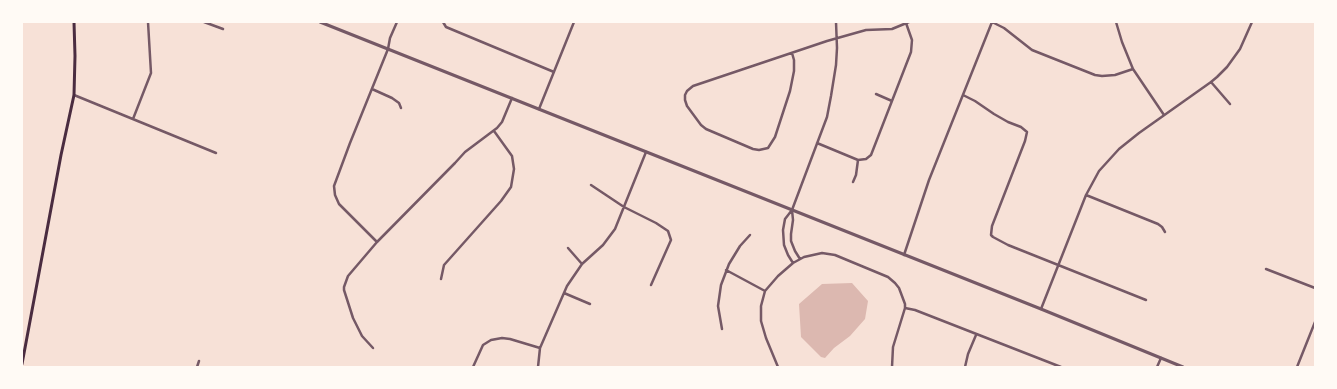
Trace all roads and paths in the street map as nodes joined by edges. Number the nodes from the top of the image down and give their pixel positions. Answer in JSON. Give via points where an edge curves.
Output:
{"nodes":[{"id":1,"x":74,"y":22,"type":"edge"},
{"id":2,"x":148,"y":22,"type":"edge"},
{"id":3,"x":204,"y":22,"type":"edge"},
{"id":4,"x":320,"y":22,"type":"edge"},
{"id":5,"x":397,"y":22,"type":"edge"},
{"id":6,"x":442,"y":22,"type":"edge"},
{"id":7,"x":574,"y":22,"type":"edge"},
{"id":8,"x":836,"y":22,"type":"edge"},
{"id":9,"x":992,"y":22,"type":"edge"},
{"id":10,"x":1116,"y":22,"type":"edge"},
{"id":11,"x":1252,"y":22,"type":"edge"},
{"id":12,"x":907,"y":23,"type":"edge"},
{"id":13,"x":223,"y":29,"type":"dead end"},
{"id":14,"x":837,"y":39,"type":"junction"},
{"id":15,"x":388,"y":49,"type":"junction"},
{"id":16,"x":792,"y":53,"type":"junction"},
{"id":17,"x":1133,"y":69,"type":"junction"},
{"id":18,"x":554,"y":72,"type":"junction"},
{"id":19,"x":1211,"y":82,"type":"junction"},
{"id":20,"x":372,"y":89,"type":"junction"},
{"id":21,"x":876,"y":94,"type":"dead end"},
{"id":22,"x":74,"y":95,"type":"junction"},
{"id":23,"x":963,"y":95,"type":"junction"},
{"id":24,"x":512,"y":98,"type":"junction"},
{"id":25,"x":892,"y":101,"type":"junction"},
{"id":26,"x":1230,"y":104,"type":"dead end"},
{"id":27,"x":401,"y":108,"type":"dead end"},
{"id":28,"x":539,"y":109,"type":"junction"},
{"id":29,"x":1164,"y":115,"type":"junction"},
{"id":30,"x":133,"y":119,"type":"junction"},
{"id":31,"x":494,"y":131,"type":"junction"},
{"id":32,"x":817,"y":143,"type":"junction"},
{"id":33,"x":646,"y":152,"type":"junction"},
{"id":34,"x":216,"y":153,"type":"dead end"},
{"id":35,"x":858,"y":160,"type":"junction"},
{"id":36,"x":852,"y":182,"type":"dead end"},
{"id":37,"x":591,"y":185,"type":"dead end"},
{"id":38,"x":1086,"y":195,"type":"junction"},
{"id":39,"x":624,"y":207,"type":"junction"},
{"id":40,"x":792,"y":210,"type":"junction"},
{"id":41,"x":1165,"y":232,"type":"dead end"},
{"id":42,"x":750,"y":235,"type":"dead end"},
{"id":43,"x":377,"y":242,"type":"junction"},
{"id":44,"x":568,"y":248,"type":"dead end"},
{"id":45,"x":904,"y":255,"type":"junction"},
{"id":46,"x":800,"y":259,"type":"junction"},
{"id":47,"x":793,"y":263,"type":"junction"},
{"id":48,"x":582,"y":264,"type":"junction"},
{"id":49,"x":1058,"y":265,"type":"junction"},
{"id":50,"x":1266,"y":268,"type":"dead end"},
{"id":51,"x":726,"y":270,"type":"junction"},
{"id":52,"x":441,"y":279,"type":"dead end"},
{"id":53,"x":651,"y":285,"type":"dead end"},
{"id":54,"x":1315,"y":288,"type":"edge"},
{"id":55,"x":765,"y":291,"type":"junction"},
{"id":56,"x":564,"y":293,"type":"junction"},
{"id":57,"x":1146,"y":300,"type":"dead end"},
{"id":58,"x":590,"y":304,"type":"dead end"},
{"id":59,"x":905,"y":308,"type":"junction"},
{"id":60,"x":1041,"y":309,"type":"junction"},
{"id":61,"x":1315,"y":322,"type":"edge"},
{"id":62,"x":722,"y":329,"type":"dead end"},
{"id":63,"x":976,"y":334,"type":"junction"},
{"id":64,"x":373,"y":348,"type":"dead end"},
{"id":65,"x":540,"y":348,"type":"junction"},
{"id":66,"x":1161,"y":358,"type":"junction"},
{"id":67,"x":199,"y":361,"type":"dead end"},
{"id":68,"x":22,"y":364,"type":"edge"},
{"id":69,"x":197,"y":367,"type":"edge"},
{"id":70,"x":473,"y":367,"type":"edge"},
{"id":71,"x":538,"y":367,"type":"edge"},
{"id":72,"x":778,"y":367,"type":"edge"},
{"id":73,"x":892,"y":367,"type":"edge"},
{"id":74,"x":965,"y":367,"type":"edge"},
{"id":75,"x":1061,"y":367,"type":"edge"},
{"id":76,"x":1157,"y":367,"type":"edge"},
{"id":77,"x":1183,"y":367,"type":"edge"},
{"id":78,"x":1297,"y":367,"type":"edge"}],
"edges":[{"from":1,"to":22,"type":"main road"},
{"from":2,"to":30,"type":"street","via":[[151,73]]},
{"from":3,"to":13,"type":"street"},
{"from":4,"to":15,"type":"street"},
{"from":5,"to":15,"type":"street"},
{"from":6,"to":18,"type":"street","via":[[446,27]]},
{"from":7,"to":18,"type":"street"},
{"from":8,"to":14,"type":"street"},
{"from":9,"to":17,"type":"street","via":[[1032,50],[1095,75],[1115,75]]},
{"from":9,"to":23,"type":"street"},
{"from":10,"to":17,"type":"street"},
{"from":11,"to":19,"type":"street","via":[[1240,49]]},
{"from":12,"to":14,"type":"street","via":[[892,29],[866,30]]},
{"from":12,"to":25,"type":"street","via":[[912,48]]},
{"from":14,"to":16,"type":"street"},
{"from":14,"to":32,"type":"street","via":[[836,65],[827,117]]},
{"from":15,"to":20,"type":"street"},
{"from":15,"to":24,"type":"street"},
{"from":16,"to":16,"type":"street","via":[[794,71],[787,104],[768,148],[753,149],[706,128],[687,106],[687,91],[693,86]]},
{"from":17,"to":29,"type":"street"},
{"from":18,"to":28,"type":"street"},
{"from":19,"to":26,"type":"street"},
{"from":19,"to":29,"type":"street"},
{"from":20,"to":27,"type":"street","via":[[392,98]]},
{"from":20,"to":43,"type":"street","via":[[335,181],[334,190],[340,204]]},
{"from":21,"to":25,"type":"street"},
{"from":22,"to":30,"type":"street"},
{"from":22,"to":68,"type":"main road"},
{"from":23,"to":45,"type":"street","via":[[929,180]]},
{"from":23,"to":49,"type":"street","via":[[1026,132],[1025,141],[992,226],[992,235],[998,241]]},
{"from":24,"to":28,"type":"street"},
{"from":24,"to":31,"type":"street","via":[[502,122]]},
{"from":25,"to":35,"type":"street","via":[[871,155]]},
{"from":28,"to":33,"type":"street"},
{"from":29,"to":38,"type":"street","via":[[1119,149],[1099,171]]},
{"from":30,"to":34,"type":"street"},
{"from":31,"to":43,"type":"street","via":[[465,152]]},
{"from":31,"to":52,"type":"street","via":[[512,156],[514,169],[511,187],[444,265]]},
{"from":32,"to":35,"type":"street"},
{"from":32,"to":40,"type":"street"},
{"from":33,"to":39,"type":"street"},
{"from":33,"to":40,"type":"street"},
{"from":35,"to":36,"type":"street","via":[[856,175]]},
{"from":37,"to":39,"type":"street"},
{"from":38,"to":41,"type":"street","via":[[1158,224]]},
{"from":38,"to":49,"type":"street"},
{"from":39,"to":48,"type":"street","via":[[607,241]]},
{"from":39,"to":53,"type":"street","via":[[664,228],[670,234],[671,240]]},
{"from":40,"to":45,"type":"street"},
{"from":40,"to":46,"type":"street","via":[[791,241]]},
{"from":40,"to":47,"type":"street","via":[[785,219],[783,237]]},
{"from":42,"to":51,"type":"street","via":[[740,246]]},
{"from":43,"to":64,"type":"street","via":[[348,276],[344,287],[358,329]]},
{"from":44,"to":48,"type":"street"},
{"from":45,"to":60,"type":"street"},
{"from":46,"to":47,"type":"street"},
{"from":46,"to":59,"type":"street","via":[[828,253],[888,277],[899,288]]},
{"from":47,"to":55,"type":"street"},
{"from":48,"to":56,"type":"street"},
{"from":49,"to":57,"type":"street"},
{"from":49,"to":60,"type":"street"},
{"from":50,"to":54,"type":"street"},
{"from":51,"to":55,"type":"street"},
{"from":51,"to":62,"type":"street","via":[[718,301]]},
{"from":55,"to":72,"type":"street","via":[[760,321]]},
{"from":56,"to":58,"type":"street"},
{"from":56,"to":65,"type":"street"},
{"from":59,"to":63,"type":"street"},
{"from":59,"to":73,"type":"street","via":[[893,347]]},
{"from":60,"to":66,"type":"street"},
{"from":61,"to":78,"type":"street"},
{"from":63,"to":74,"type":"street"},
{"from":63,"to":75,"type":"street"},
{"from":65,"to":70,"type":"street","via":[[510,339],[491,340],[483,345]]},
{"from":65,"to":71,"type":"street"},
{"from":66,"to":76,"type":"street"},
{"from":66,"to":77,"type":"street"},
{"from":67,"to":69,"type":"street"}]}
